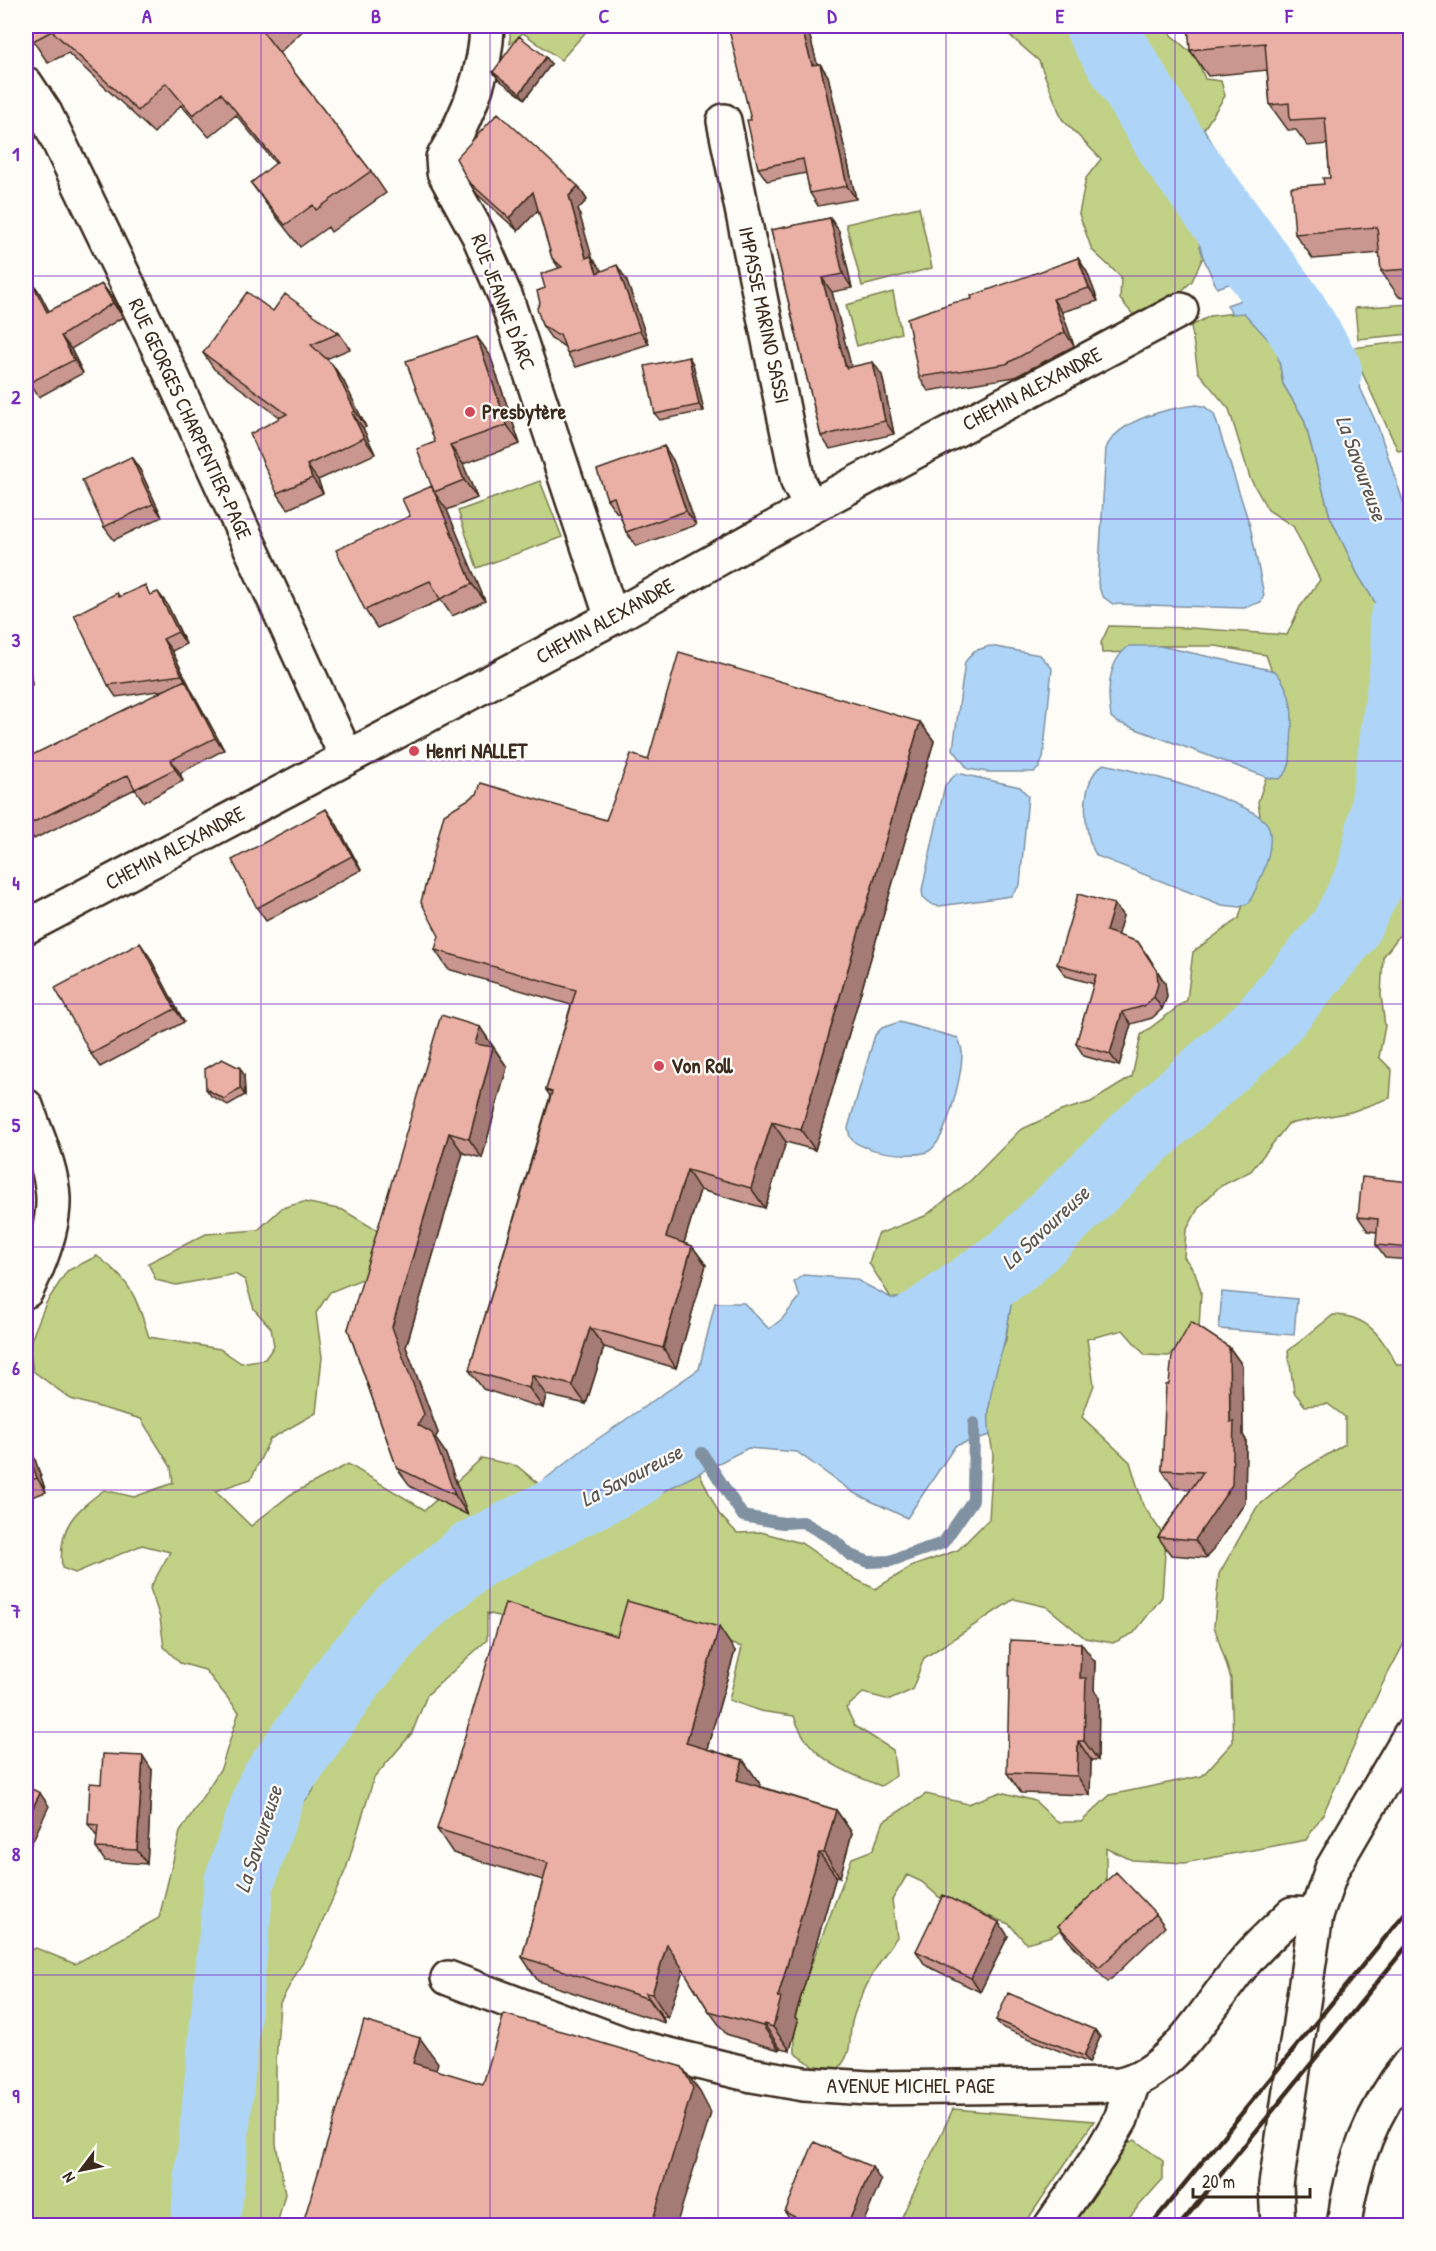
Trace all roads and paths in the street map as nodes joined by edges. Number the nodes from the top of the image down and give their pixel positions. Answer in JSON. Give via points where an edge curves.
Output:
{"nodes":[{"id":1,"x":487,"y":26,"type":"edge"},
{"id":2,"x":26,"y":84,"type":"edge"},
{"id":3,"x":724,"y":121,"type":"dead end"},
{"id":4,"x":1181,"y":310,"type":"dead end"},
{"id":5,"x":811,"y":507,"type":"junction"},
{"id":6,"x":612,"y":618,"type":"junction"},
{"id":7,"x":347,"y":758,"type":"junction"},
{"id":8,"x":26,"y":927,"type":"edge"},
{"id":9,"x":26,"y":1106,"type":"edge"},
{"id":10,"x":26,"y":1290,"type":"edge"},
{"id":11,"x":1410,"y":1735,"type":"edge"},
{"id":12,"x":1316,"y":1915,"type":"junction"},
{"id":13,"x":448,"y":1978,"type":"dead end"},
{"id":14,"x":1410,"y":2062,"type":"edge"},
{"id":15,"x":1133,"y":2082,"type":"junction"},
{"id":16,"x":1276,"y":2185,"type":"junction"},
{"id":17,"x":1051,"y":2226,"type":"edge"},
{"id":18,"x":1262,"y":2226,"type":"edge"},
{"id":19,"x":1278,"y":2226,"type":"edge"},
{"id":20,"x":1344,"y":2226,"type":"edge"}],
"edges":[{"from":1,"to":6,"type":"street","name":"RUE JEANNE D'ARC","via":[[487,50],[480,78],[443,158],[444,172],[478,234],[506,298]]},
{"from":2,"to":7,"type":"street","name":"RUE GEORGES CHARPENTIER-PAGE","via":[[45,113],[173,378]]},
{"from":3,"to":5,"type":"street","name":"IMPASSE MARINO SASSI","via":[[798,482]]},
{"from":4,"to":5,"type":"street","name":"CHEMIN ALEXANDRE"},
{"from":5,"to":6,"type":"street","name":"CHEMIN ALEXANDRE"},
{"from":6,"to":7,"type":"street","name":"CHEMIN ALEXANDRE"},
{"from":7,"to":8,"type":"street","name":"CHEMIN ALEXANDRE"},
{"from":9,"to":10,"type":"street","via":[[50,1178],[53,1200],[36,1270]]},
{"from":11,"to":12,"type":"street","via":[[1332,1869]]},
{"from":12,"to":15,"type":"street","name":"AVENUE MICHEL PAGE","via":[[1292,1914],[1249,1957],[1168,2059]]},
{"from":12,"to":16,"type":"street"},
{"from":13,"to":15,"type":"street","name":"AVENUE MICHEL PAGE","via":[[624,2044],[804,2085],[891,2088]]},
{"from":14,"to":20,"type":"street","via":[[1380,2107],[1366,2139],[1348,2192]]},
{"from":15,"to":17,"type":"street","via":[[1121,2119],[1100,2156]]},
{"from":16,"to":18,"type":"street"},
{"from":16,"to":19,"type":"street"}]}
